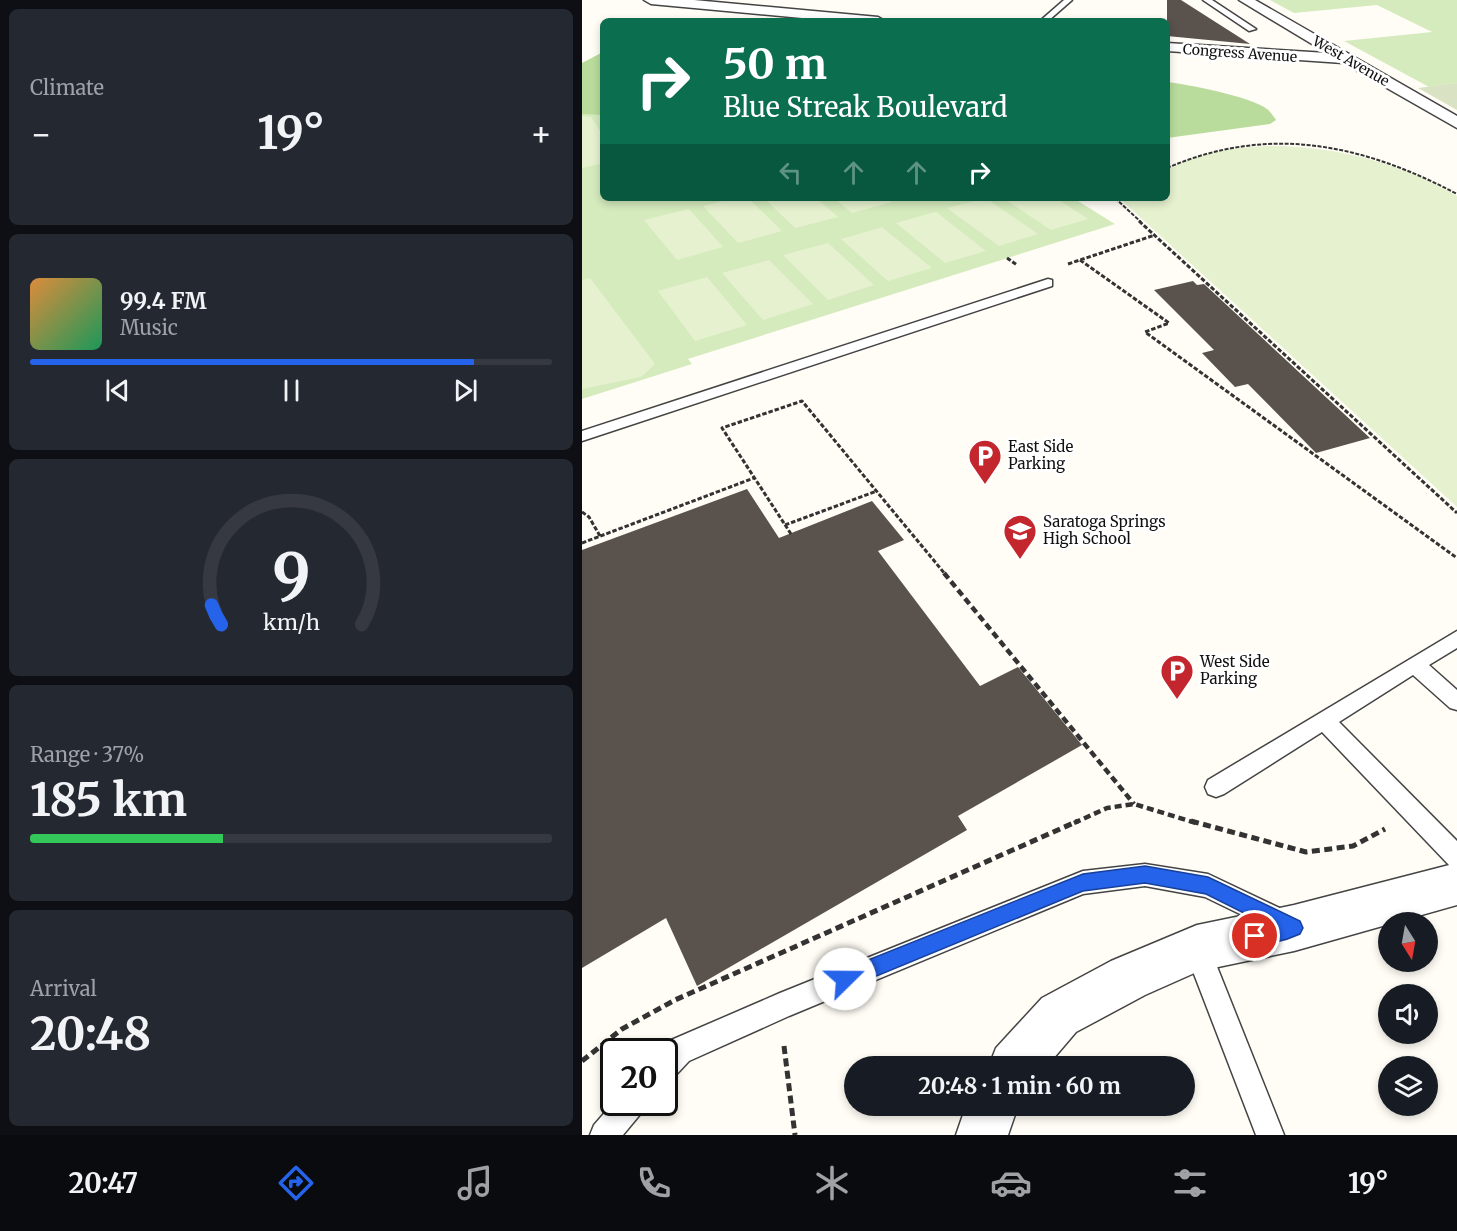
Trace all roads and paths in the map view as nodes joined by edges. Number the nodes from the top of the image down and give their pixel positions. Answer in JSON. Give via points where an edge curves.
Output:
{"nodes":[{"id":1,"x":651,"y":0,"type":"edge"},
{"id":2,"x":1068,"y":0,"type":"edge"},
{"id":3,"x":1207,"y":0,"type":"edge"},
{"id":4,"x":1246,"y":0,"type":"edge"},
{"id":5,"x":846,"y":18,"type":"edge"},
{"id":6,"x":1047,"y":18,"type":"edge"},
{"id":7,"x":1252,"y":29,"type":"dead end"},
{"id":8,"x":1170,"y":47,"type":"edge"},
{"id":9,"x":1349,"y":60,"type":"junction"},
{"id":10,"x":1457,"y":123,"type":"edge"},
{"id":11,"x":1170,"y":167,"type":"edge"},
{"id":12,"x":1457,"y":194,"type":"edge"},
{"id":13,"x":1118,"y":201,"type":"edge"},
{"id":14,"x":1155,"y":235,"type":"junction"},
{"id":15,"x":1007,"y":258,"type":"dead end"},
{"id":16,"x":1080,"y":260,"type":"junction"},
{"id":17,"x":1061,"y":266,"type":"dead end"},
{"id":18,"x":1024,"y":269,"type":"dead end"},
{"id":19,"x":1048,"y":284,"type":"dead end"},
{"id":20,"x":582,"y":436,"type":"edge"},
{"id":21,"x":754,"y":478,"type":"junction"},
{"id":22,"x":877,"y":491,"type":"junction"},
{"id":23,"x":582,"y":512,"type":"edge"},
{"id":24,"x":1457,"y":513,"type":"edge"},
{"id":25,"x":785,"y":525,"type":"junction"},
{"id":26,"x":790,"y":534,"type":"dead end"},
{"id":27,"x":600,"y":536,"type":"junction"},
{"id":28,"x":582,"y":543,"type":"edge"},
{"id":29,"x":1457,"y":558,"type":"edge"},
{"id":30,"x":1457,"y":638,"type":"edge"},
{"id":31,"x":1414,"y":664,"type":"junction"},
{"id":32,"x":1457,"y":702,"type":"edge"},
{"id":33,"x":1324,"y":720,"type":"junction"},
{"id":34,"x":1216,"y":787,"type":"dead end"},
{"id":35,"x":1134,"y":804,"type":"dead end"},
{"id":36,"x":1457,"y":857,"type":"edge"},
{"id":37,"x":1457,"y":884,"type":"edge"},
{"id":38,"x":1294,"y":928,"type":"junction"},
{"id":39,"x":1197,"y":948,"type":"junction"},
{"id":40,"x":784,"y":1046,"type":"dead end"},
{"id":41,"x":678,"y":1052,"type":"edge"},
{"id":42,"x":1023,"y":1056,"type":"edge"},
{"id":43,"x":620,"y":1116,"type":"edge"},
{"id":44,"x":989,"y":1116,"type":"edge"},
{"id":45,"x":604,"y":1135,"type":"edge"},
{"id":46,"x":795,"y":1135,"type":"edge"},
{"id":47,"x":982,"y":1135,"type":"edge"},
{"id":48,"x":1270,"y":1135,"type":"edge"}],
"edges":[{"from":1,"to":5,"type":"street"},
{"from":2,"to":6,"type":"lane"},
{"from":3,"to":7,"type":"lane"},
{"from":4,"to":9,"type":"street","name":"West Avenue"},
{"from":8,"to":9,"type":"street","name":"Congress Avenue"},
{"from":9,"to":10,"type":"street","name":"West Avenue"},
{"from":11,"to":12,"type":"path","via":[[1215,150],[1259,145],[1307,146],[1380,159],[1423,175]]},
{"from":13,"to":14,"type":"path"},
{"from":14,"to":16,"type":"path"},
{"from":14,"to":24,"type":"path"},
{"from":15,"to":18,"type":"path"},
{"from":16,"to":17,"type":"path"},
{"from":16,"to":29,"type":"path","via":[[1169,323],[1144,332]]},
{"from":19,"to":20,"type":"lane"},
{"from":21,"to":22,"type":"path","via":[[722,428],[802,401]]},
{"from":21,"to":25,"type":"path"},
{"from":21,"to":27,"type":"path"},
{"from":22,"to":25,"type":"path"},
{"from":22,"to":35,"type":"path"},
{"from":23,"to":27,"type":"path"},
{"from":25,"to":26,"type":"path"},
{"from":27,"to":28,"type":"path"},
{"from":30,"to":31,"type":"lane"},
{"from":31,"to":32,"type":"lane"},
{"from":31,"to":33,"type":"lane"},
{"from":33,"to":34,"type":"lane"},
{"from":33,"to":36,"type":"lane"},
{"from":37,"to":38,"type":"street"},
{"from":38,"to":39,"type":"street"},
{"from":38,"to":41,"type":"lane","via":[[1208,886],[1145,875],[1083,883],[780,1006]]},
{"from":39,"to":42,"type":"street","via":[[1128,978],[1059,1015]]},
{"from":39,"to":48,"type":"lane"},
{"from":40,"to":46,"type":"path"},
{"from":43,"to":45,"type":"lane"},
{"from":44,"to":47,"type":"street"}]}
